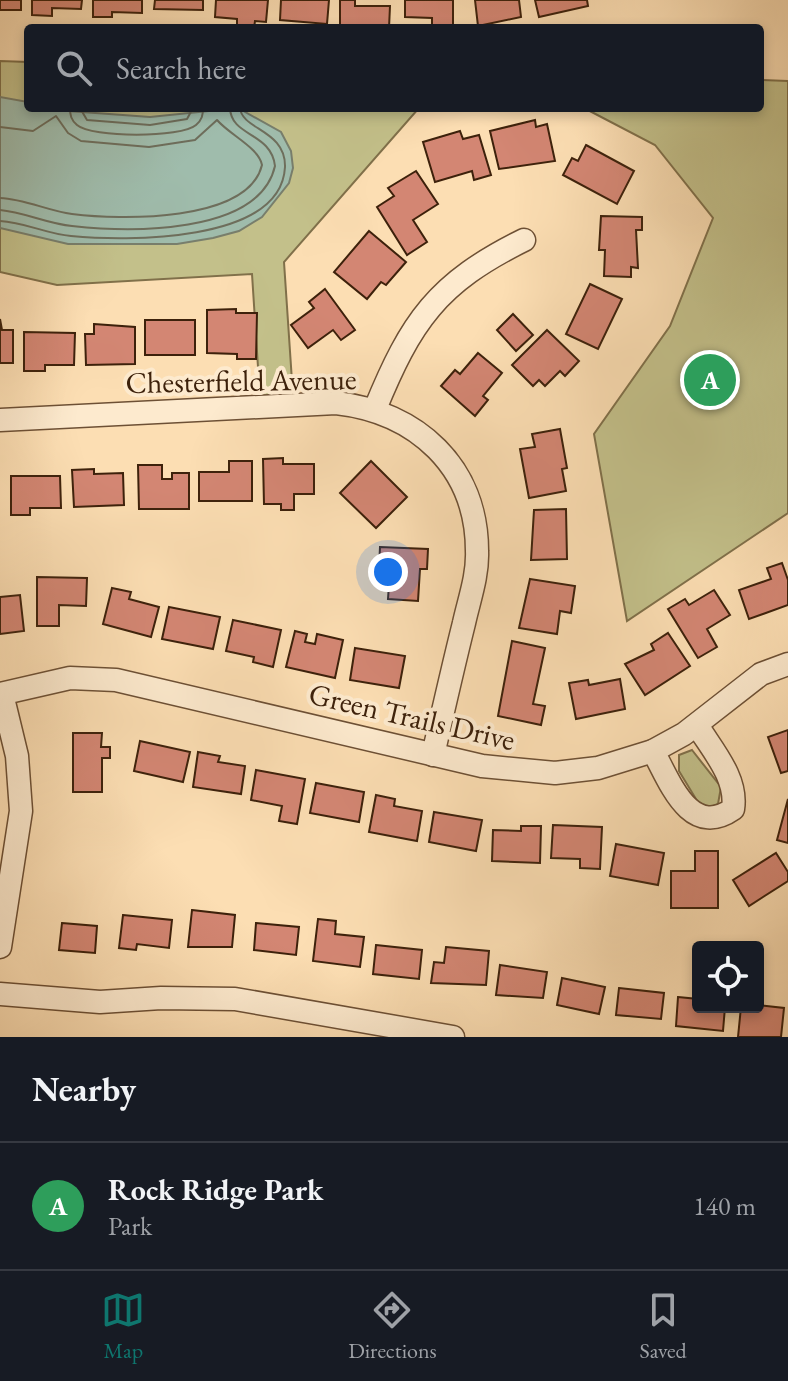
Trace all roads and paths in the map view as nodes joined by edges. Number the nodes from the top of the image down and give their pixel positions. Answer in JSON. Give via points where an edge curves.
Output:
{"nodes":[{"id":1,"x":524,"y":240,"type":"dead end"},
{"id":2,"x":375,"y":409,"type":"junction"},
{"id":3,"x":0,"y":420,"type":"edge"},
{"id":4,"x":788,"y":664,"type":"edge"},
{"id":5,"x":1,"y":694,"type":"edge"},
{"id":6,"x":697,"y":725,"type":"junction"},
{"id":7,"x":653,"y":751,"type":"junction"},
{"id":8,"x":433,"y":755,"type":"junction"},
{"id":9,"x":0,"y":947,"type":"edge"},
{"id":10,"x":0,"y":994,"type":"edge"},
{"id":11,"x":453,"y":1037,"type":"edge"}],
"edges":[{"from":1,"to":2,"type":"street","via":[[458,278],[422,315],[398,354]]},
{"from":2,"to":3,"type":"street","name":"Chesterfield Avenue","via":[[324,403]]},
{"from":2,"to":8,"type":"street","name":"Chesterfield Avenue","via":[[415,430],[446,458],[468,499],[477,535],[476,569]]},
{"from":4,"to":6,"type":"street","name":"Green Trails Drive","via":[[740,688]]},
{"from":5,"to":8,"type":"street","name":"Green Trails Drive","via":[[70,678],[116,680]]},
{"from":5,"to":9,"type":"street","via":[[17,756],[21,811]]},
{"from":6,"to":7,"type":"street","name":"Green Trails Drive"},
{"from":6,"to":7,"type":"street","via":[[735,795],[733,809],[720,818],[689,812]]},
{"from":7,"to":8,"type":"street","name":"Green Trails Drive","via":[[598,768],[555,773],[509,772]]},
{"from":10,"to":11,"type":"street","via":[[100,1002],[235,999]]}]}
